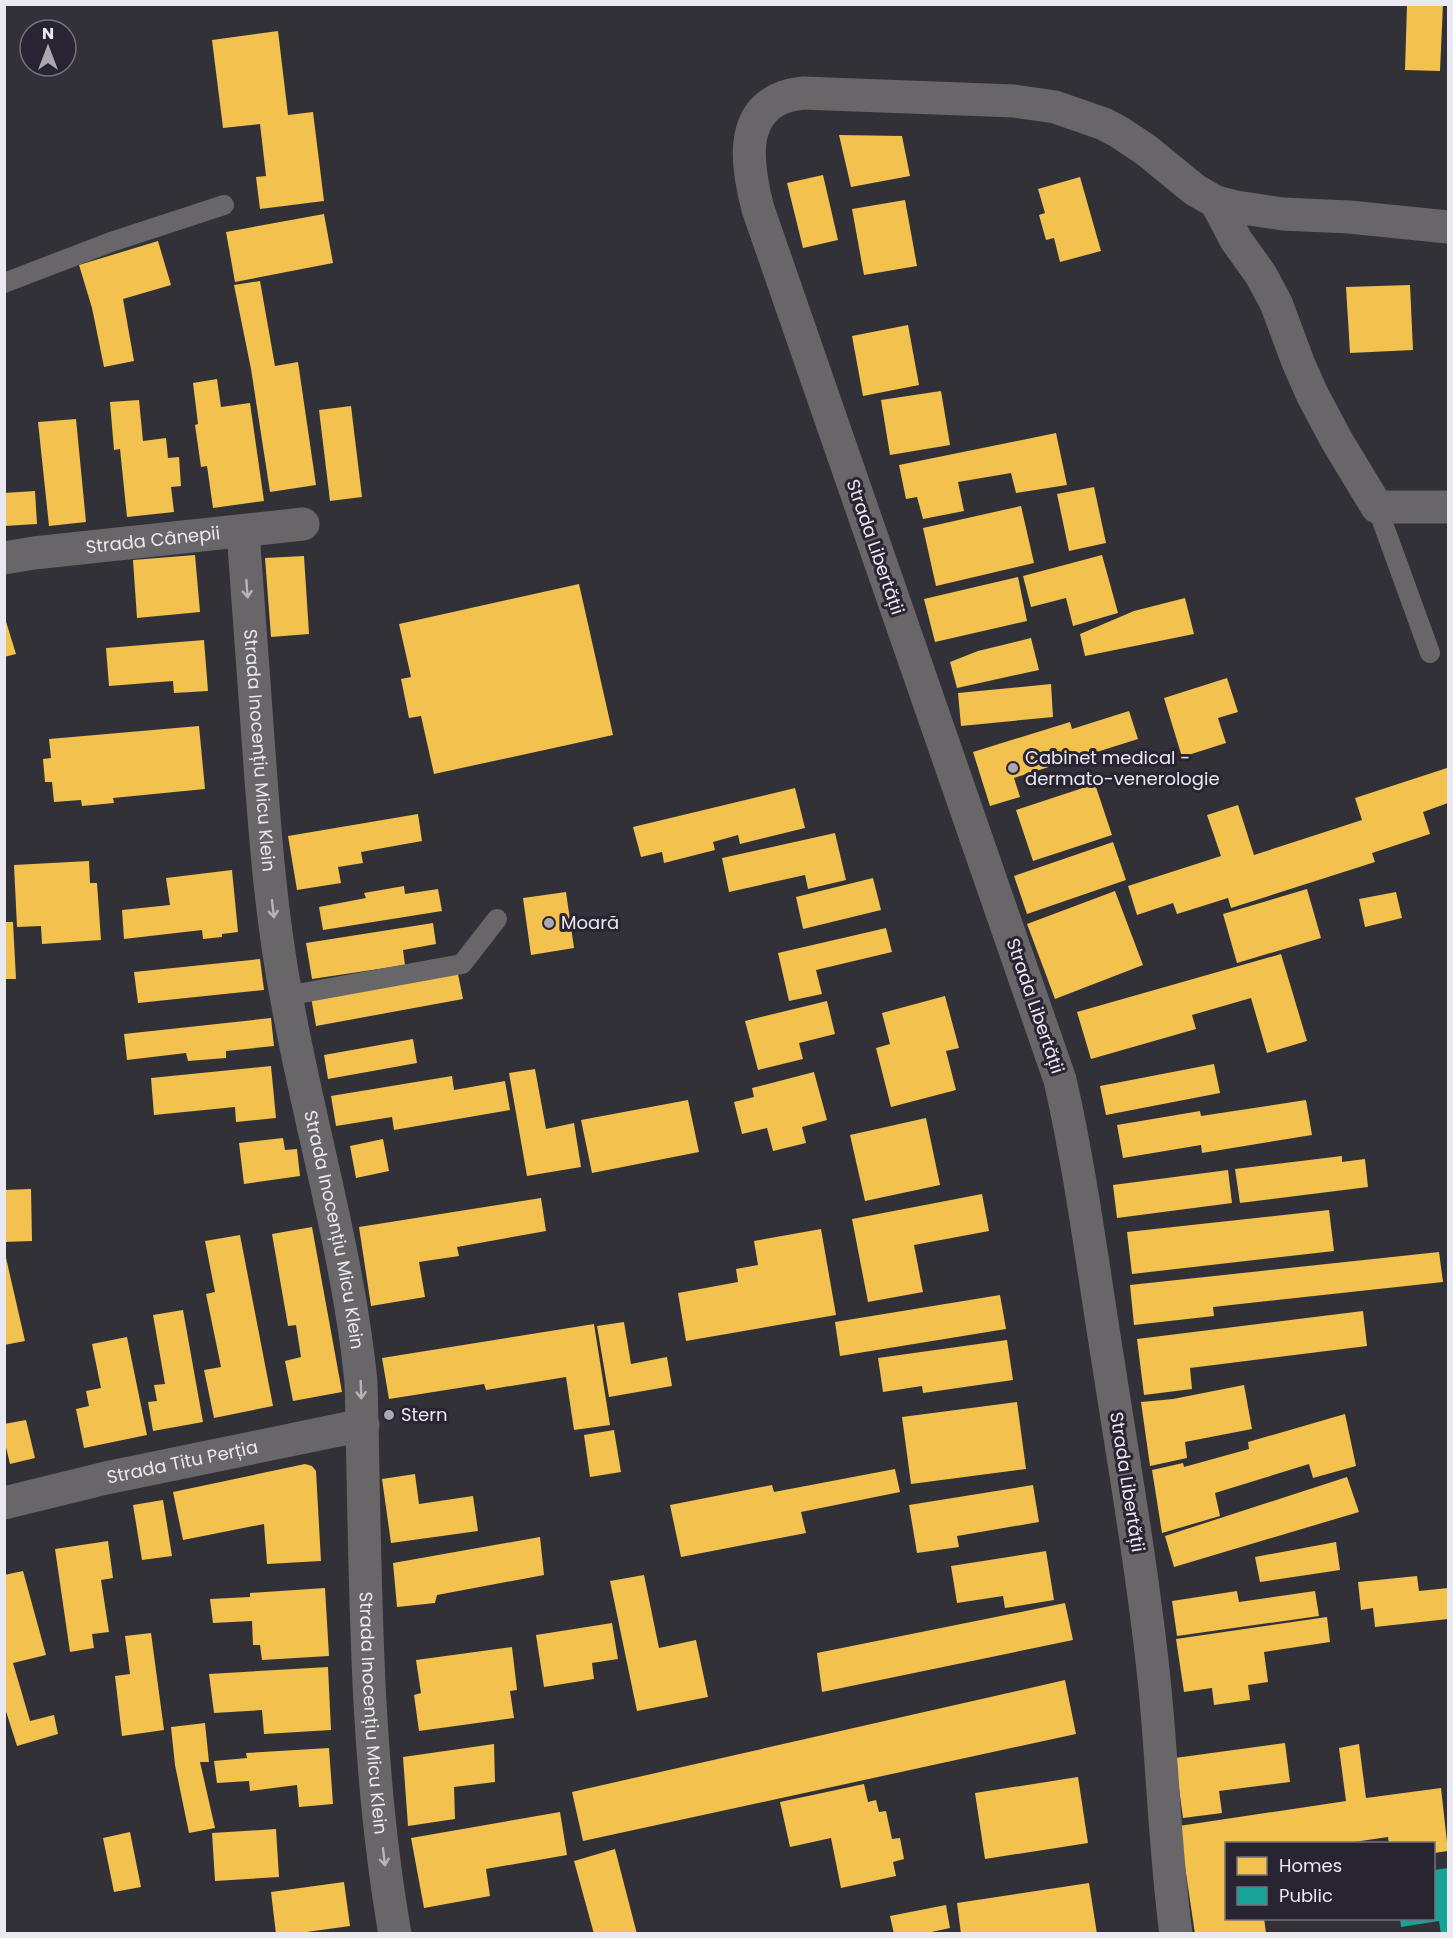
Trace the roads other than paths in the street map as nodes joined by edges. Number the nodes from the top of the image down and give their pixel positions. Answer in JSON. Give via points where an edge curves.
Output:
{"nodes":[{"id":1,"x":1215,"y":202,"type":"junction"},
{"id":2,"x":224,"y":205,"type":"dead end"},
{"id":3,"x":1449,"y":227,"type":"edge"},
{"id":4,"x":4,"y":283,"type":"edge"},
{"id":5,"x":1377,"y":507,"type":"junction"},
{"id":6,"x":1449,"y":507,"type":"edge"},
{"id":7,"x":303,"y":525,"type":"dead end"},
{"id":8,"x":243,"y":531,"type":"junction"},
{"id":9,"x":4,"y":558,"type":"edge"},
{"id":10,"x":1430,"y":653,"type":"dead end"},
{"id":11,"x":497,"y":919,"type":"dead end"},
{"id":12,"x":286,"y":996,"type":"junction"},
{"id":13,"x":363,"y":1425,"type":"junction"},
{"id":14,"x":4,"y":1503,"type":"edge"},
{"id":15,"x":395,"y":1934,"type":"edge"},
{"id":16,"x":1176,"y":1934,"type":"edge"}],
"edges":[{"from":1,"to":3,"type":"street","via":[[1283,213]]},
{"from":1,"to":5,"type":"street","via":[[1276,303],[1312,394]]},
{"from":1,"to":16,"type":"street","name":"Strada Libertății","via":[[1104,124],[1055,107],[1014,101],[803,93],[784,97],[758,116],[748,154],[758,208],[1064,1099],[1143,1582]]},
{"from":2,"to":4,"type":"lane"},
{"from":5,"to":6,"type":"street"},
{"from":5,"to":10,"type":"lane"},
{"from":7,"to":8,"type":"street","name":"Strada Cânepii"},
{"from":8,"to":9,"type":"street","name":"Strada Cânepii"},
{"from":8,"to":12,"type":"street","name":"Strada Inocențiu Micu Klein","one_way":true,"via":[[267,860]]},
{"from":11,"to":12,"type":"lane","via":[[462,964]]},
{"from":12,"to":13,"type":"street","name":"Strada Inocențiu Micu Klein","one_way":true,"via":[[345,1266],[358,1354]]},
{"from":13,"to":14,"type":"street","name":"Strada Titu Perția"},
{"from":13,"to":15,"type":"street","name":"Strada Inocențiu Micu Klein","one_way":true,"via":[[368,1677],[378,1809]]}]}
